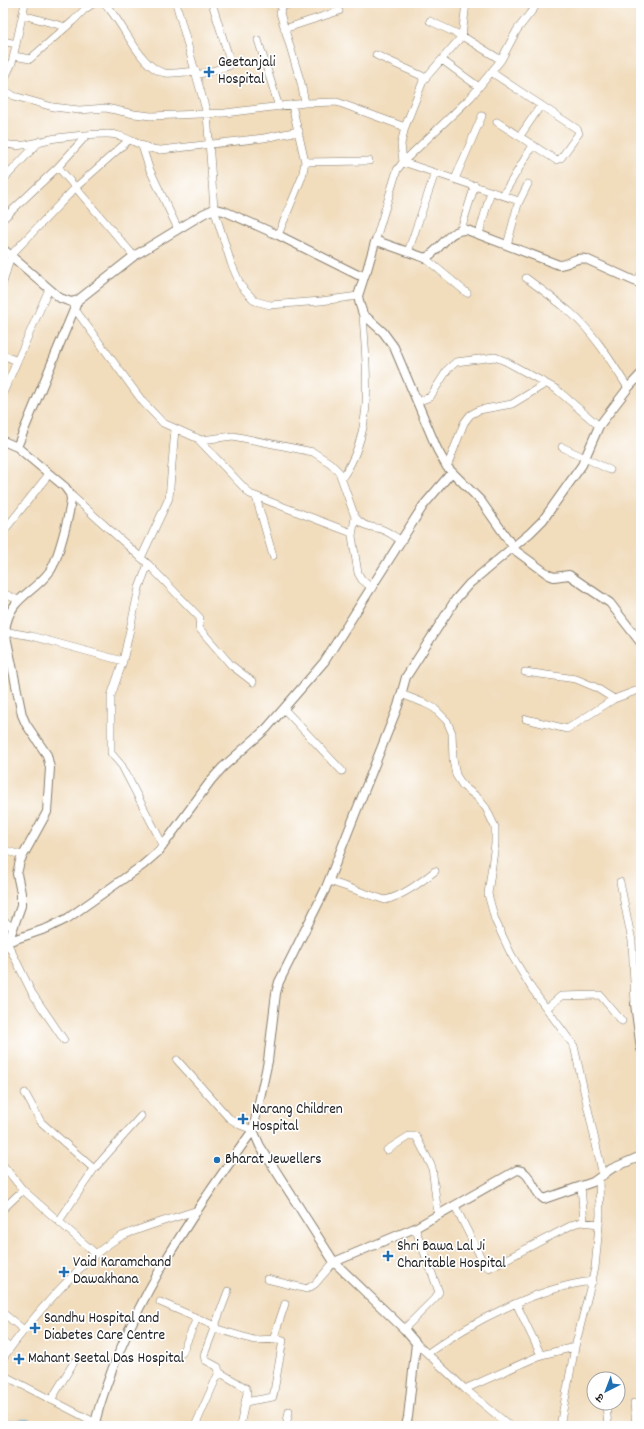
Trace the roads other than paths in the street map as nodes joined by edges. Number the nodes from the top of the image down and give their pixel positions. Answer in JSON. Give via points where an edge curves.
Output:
{"nodes":[{"id":1,"x":26,"y":3,"type":"edge"},
{"id":2,"x":94,"y":3,"type":"edge"},
{"id":3,"x":104,"y":3,"type":"edge"},
{"id":4,"x":176,"y":3,"type":"edge"},
{"id":5,"x":212,"y":3,"type":"edge"},
{"id":6,"x":291,"y":3,"type":"edge"},
{"id":7,"x":466,"y":3,"type":"edge"},
{"id":8,"x":538,"y":3,"type":"edge"},
{"id":9,"x":338,"y":11,"type":"dead end"},
{"id":10,"x":23,"y":15,"type":"junction"},
{"id":11,"x":430,"y":22,"type":"dead end"},
{"id":12,"x":66,"y":27,"type":"junction"},
{"id":13,"x":284,"y":29,"type":"junction"},
{"id":14,"x":462,"y":36,"type":"junction"},
{"id":15,"x":258,"y":40,"type":"dead end"},
{"id":16,"x":3,"y":41,"type":"edge"},
{"id":17,"x":16,"y":44,"type":"junction"},
{"id":18,"x":376,"y":55,"type":"dead end"},
{"id":19,"x":14,"y":56,"type":"junction"},
{"id":20,"x":442,"y":60,"type":"junction"},
{"id":21,"x":501,"y":60,"type":"junction"},
{"id":22,"x":491,"y":72,"type":"junction"},
{"id":23,"x":197,"y":73,"type":"junction"},
{"id":24,"x":3,"y":82,"type":"edge"},
{"id":25,"x":423,"y":82,"type":"junction"},
{"id":26,"x":479,"y":87,"type":"junction"},
{"id":27,"x":3,"y":89,"type":"edge"},
{"id":28,"x":305,"y":103,"type":"junction"},
{"id":29,"x":292,"y":105,"type":"junction"},
{"id":30,"x":541,"y":105,"type":"junction"},
{"id":31,"x":279,"y":107,"type":"junction"},
{"id":32,"x":208,"y":114,"type":"junction"},
{"id":33,"x":482,"y":116,"type":"dead end"},
{"id":34,"x":497,"y":122,"type":"dead end"},
{"id":35,"x":405,"y":127,"type":"junction"},
{"id":36,"x":299,"y":131,"type":"junction"},
{"id":37,"x":86,"y":136,"type":"junction"},
{"id":38,"x":520,"y":136,"type":"junction"},
{"id":39,"x":129,"y":140,"type":"junction"},
{"id":40,"x":40,"y":141,"type":"junction"},
{"id":41,"x":3,"y":143,"type":"edge"},
{"id":42,"x":209,"y":144,"type":"junction"},
{"id":43,"x":533,"y":145,"type":"junction"},
{"id":44,"x":142,"y":146,"type":"junction"},
{"id":45,"x":369,"y":161,"type":"dead end"},
{"id":46,"x":305,"y":162,"type":"junction"},
{"id":47,"x":403,"y":162,"type":"junction"},
{"id":48,"x":58,"y":167,"type":"junction"},
{"id":49,"x":435,"y":173,"type":"junction"},
{"id":50,"x":455,"y":179,"type":"junction"},
{"id":51,"x":3,"y":180,"type":"edge"},
{"id":52,"x":528,"y":184,"type":"dead end"},
{"id":53,"x":475,"y":186,"type":"junction"},
{"id":54,"x":76,"y":187,"type":"junction"},
{"id":55,"x":491,"y":191,"type":"junction"},
{"id":56,"x":503,"y":195,"type":"junction"},
{"id":57,"x":519,"y":201,"type":"junction"},
{"id":58,"x":214,"y":209,"type":"junction"},
{"id":59,"x":3,"y":219,"type":"edge"},
{"id":60,"x":178,"y":229,"type":"junction"},
{"id":61,"x":461,"y":229,"type":"junction"},
{"id":62,"x":479,"y":234,"type":"junction"},
{"id":63,"x":278,"y":235,"type":"junction"},
{"id":64,"x":375,"y":242,"type":"junction"},
{"id":65,"x":507,"y":245,"type":"junction"},
{"id":66,"x":3,"y":249,"type":"edge"},
{"id":67,"x":408,"y":252,"type":"junction"},
{"id":68,"x":11,"y":256,"type":"junction"},
{"id":69,"x":134,"y":256,"type":"junction"},
{"id":70,"x":425,"y":258,"type":"junction"},
{"id":71,"x":365,"y":274,"type":"junction"},
{"id":72,"x":641,"y":274,"type":"edge"},
{"id":73,"x":526,"y":278,"type":"dead end"},
{"id":74,"x":3,"y":283,"type":"edge"},
{"id":75,"x":639,"y":283,"type":"edge"},
{"id":76,"x":49,"y":289,"type":"junction"},
{"id":77,"x":467,"y":293,"type":"dead end"},
{"id":78,"x":358,"y":296,"type":"junction"},
{"id":79,"x":78,"y":300,"type":"junction"},
{"id":80,"x":74,"y":308,"type":"junction"},
{"id":81,"x":363,"y":314,"type":"junction"},
{"id":82,"x":3,"y":355,"type":"edge"},
{"id":83,"x":17,"y":361,"type":"junction"},
{"id":84,"x":641,"y":374,"type":"edge"},
{"id":85,"x":545,"y":384,"type":"junction"},
{"id":86,"x":628,"y":388,"type":"junction"},
{"id":87,"x":3,"y":393,"type":"edge"},
{"id":88,"x":417,"y":402,"type":"junction"},
{"id":89,"x":599,"y":426,"type":"junction"},
{"id":90,"x":175,"y":429,"type":"junction"},
{"id":91,"x":197,"y":438,"type":"junction"},
{"id":92,"x":3,"y":441,"type":"edge"},
{"id":93,"x":17,"y":447,"type":"junction"},
{"id":94,"x":562,"y":447,"type":"dead end"},
{"id":95,"x":585,"y":459,"type":"junction"},
{"id":96,"x":449,"y":470,"type":"junction"},
{"id":97,"x":610,"y":470,"type":"dead end"},
{"id":98,"x":49,"y":474,"type":"junction"},
{"id":99,"x":342,"y":478,"type":"junction"},
{"id":100,"x":70,"y":494,"type":"junction"},
{"id":101,"x":256,"y":497,"type":"junction"},
{"id":102,"x":355,"y":517,"type":"junction"},
{"id":103,"x":3,"y":532,"type":"edge"},
{"id":104,"x":352,"y":533,"type":"junction"},
{"id":105,"x":402,"y":541,"type":"junction"},
{"id":106,"x":513,"y":548,"type":"junction"},
{"id":107,"x":273,"y":556,"type":"dead end"},
{"id":108,"x":141,"y":558,"type":"junction"},
{"id":109,"x":148,"y":564,"type":"junction"},
{"id":110,"x":372,"y":588,"type":"junction"},
{"id":111,"x":3,"y":593,"type":"edge"},
{"id":112,"x":18,"y":600,"type":"junction"},
{"id":113,"x":4,"y":631,"type":"edge"},
{"id":114,"x":641,"y":643,"type":"edge"},
{"id":115,"x":123,"y":661,"type":"junction"},
{"id":116,"x":525,"y":672,"type":"dead end"},
{"id":117,"x":253,"y":682,"type":"dead end"},
{"id":118,"x":641,"y":688,"type":"edge"},
{"id":119,"x":401,"y":694,"type":"junction"},
{"id":120,"x":614,"y":699,"type":"junction"},
{"id":121,"x":284,"y":708,"type":"junction"},
{"id":122,"x":526,"y":719,"type":"dead end"},
{"id":123,"x":342,"y":771,"type":"dead end"},
{"id":124,"x":163,"y":846,"type":"junction"},
{"id":125,"x":3,"y":850,"type":"edge"},
{"id":126,"x":22,"y":856,"type":"junction"},
{"id":127,"x":435,"y":871,"type":"dead end"},
{"id":128,"x":328,"y":881,"type":"junction"},
{"id":129,"x":620,"y":882,"type":"dead end"},
{"id":130,"x":3,"y":920,"type":"edge"},
{"id":131,"x":13,"y":928,"type":"junction"},
{"id":132,"x":5,"y":945,"type":"edge"},
{"id":133,"x":637,"y":962,"type":"edge"},
{"id":134,"x":638,"y":1003,"type":"edge"},
{"id":135,"x":547,"y":1008,"type":"junction"},
{"id":136,"x":622,"y":1021,"type":"dead end"},
{"id":137,"x":64,"y":1040,"type":"dead end"},
{"id":138,"x":641,"y":1049,"type":"edge"},
{"id":139,"x":177,"y":1060,"type":"dead end"},
{"id":140,"x":25,"y":1093,"type":"dead end"},
{"id":141,"x":141,"y":1116,"type":"dead end"},
{"id":142,"x":253,"y":1130,"type":"junction"},
{"id":143,"x":387,"y":1150,"type":"dead end"},
{"id":144,"x":641,"y":1156,"type":"edge"},
{"id":145,"x":3,"y":1165,"type":"edge"},
{"id":146,"x":94,"y":1169,"type":"junction"},
{"id":147,"x":601,"y":1177,"type":"junction"},
{"id":148,"x":581,"y":1186,"type":"junction"},
{"id":149,"x":23,"y":1190,"type":"junction"},
{"id":150,"x":455,"y":1206,"type":"junction"},
{"id":151,"x":3,"y":1209,"type":"edge"},
{"id":152,"x":195,"y":1211,"type":"junction"},
{"id":153,"x":438,"y":1215,"type":"junction"},
{"id":154,"x":59,"y":1221,"type":"junction"},
{"id":155,"x":584,"y":1222,"type":"junction"},
{"id":156,"x":599,"y":1224,"type":"junction"},
{"id":157,"x":415,"y":1228,"type":"junction"},
{"id":158,"x":96,"y":1254,"type":"junction"},
{"id":159,"x":334,"y":1262,"type":"junction"},
{"id":160,"x":267,"y":1279,"type":"dead end"},
{"id":161,"x":593,"y":1281,"type":"junction"},
{"id":162,"x":228,"y":1291,"type":"dead end"},
{"id":163,"x":160,"y":1302,"type":"dead end"},
{"id":164,"x":516,"y":1303,"type":"junction"},
{"id":165,"x":285,"y":1304,"type":"dead end"},
{"id":166,"x":3,"y":1313,"type":"edge"},
{"id":167,"x":197,"y":1318,"type":"junction"},
{"id":168,"x":215,"y":1327,"type":"junction"},
{"id":169,"x":404,"y":1329,"type":"junction"},
{"id":170,"x":24,"y":1330,"type":"junction"},
{"id":171,"x":273,"y":1340,"type":"junction"},
{"id":172,"x":3,"y":1342,"type":"edge"},
{"id":173,"x":416,"y":1343,"type":"junction"},
{"id":174,"x":575,"y":1347,"type":"junction"},
{"id":175,"x":10,"y":1348,"type":"junction"},
{"id":176,"x":182,"y":1353,"type":"dead end"},
{"id":177,"x":428,"y":1354,"type":"junction"},
{"id":178,"x":541,"y":1355,"type":"junction"},
{"id":179,"x":3,"y":1358,"type":"edge"},
{"id":180,"x":74,"y":1362,"type":"dead end"},
{"id":181,"x":219,"y":1372,"type":"junction"},
{"id":182,"x":3,"y":1376,"type":"edge"},
{"id":183,"x":465,"y":1389,"type":"junction"},
{"id":184,"x":51,"y":1400,"type":"junction"},
{"id":185,"x":245,"y":1402,"type":"junction"},
{"id":186,"x":634,"y":1403,"type":"dead end"},
{"id":187,"x":289,"y":1411,"type":"dead end"},
{"id":188,"x":606,"y":1411,"type":"edge"},
{"id":189,"x":97,"y":1425,"type":"edge"},
{"id":190,"x":195,"y":1426,"type":"edge"},
{"id":191,"x":240,"y":1426,"type":"edge"},
{"id":192,"x":286,"y":1426,"type":"edge"},
{"id":193,"x":406,"y":1426,"type":"edge"},
{"id":194,"x":510,"y":1426,"type":"edge"},
{"id":195,"x":560,"y":1426,"type":"edge"},
{"id":196,"x":608,"y":1426,"type":"edge"},
{"id":197,"x":636,"y":1426,"type":"edge"}],
"edges":[{"from":1,"to":10,"type":"street"},
{"from":2,"to":12,"type":"street"},
{"from":3,"to":23,"type":"street","via":[[117,17],[150,66],[165,73]]},
{"from":4,"to":23,"type":"street"},
{"from":5,"to":23,"type":"street","via":[[231,64]]},
{"from":6,"to":13,"type":"street","via":[[280,10]]},
{"from":7,"to":14,"type":"street"},
{"from":8,"to":21,"type":"street","via":[[517,30]]},
{"from":9,"to":13,"type":"street"},
{"from":10,"to":12,"type":"street"},
{"from":10,"to":17,"type":"street"},
{"from":11,"to":14,"type":"street"},
{"from":12,"to":19,"type":"street","via":[[30,59]]},
{"from":13,"to":28,"type":"street"},
{"from":14,"to":20,"type":"street"},
{"from":14,"to":21,"type":"street"},
{"from":15,"to":31,"type":"street"},
{"from":16,"to":17,"type":"street"},
{"from":17,"to":19,"type":"street"},
{"from":18,"to":25,"type":"street","via":[[422,76]]},
{"from":19,"to":24,"type":"street"},
{"from":20,"to":25,"type":"street"},
{"from":20,"to":26,"type":"street"},
{"from":21,"to":22,"type":"street"},
{"from":22,"to":26,"type":"street"},
{"from":22,"to":30,"type":"street"},
{"from":23,"to":32,"type":"street"},
{"from":25,"to":35,"type":"street"},
{"from":26,"to":47,"type":"street"},
{"from":27,"to":32,"type":"street","via":[[28,101],[71,109],[106,108],[151,116]]},
{"from":28,"to":29,"type":"street"},
{"from":28,"to":35,"type":"street","via":[[343,103]]},
{"from":29,"to":31,"type":"street"},
{"from":29,"to":36,"type":"street"},
{"from":30,"to":38,"type":"street"},
{"from":30,"to":43,"type":"street","via":[[577,129],[579,133],[558,160]]},
{"from":31,"to":32,"type":"street"},
{"from":32,"to":42,"type":"street"},
{"from":33,"to":50,"type":"street"},
{"from":34,"to":38,"type":"street"},
{"from":35,"to":47,"type":"street","via":[[400,144]]},
{"from":36,"to":42,"type":"street"},
{"from":36,"to":46,"type":"street"},
{"from":37,"to":39,"type":"street","via":[[112,134]]},
{"from":37,"to":40,"type":"street"},
{"from":37,"to":48,"type":"street"},
{"from":38,"to":43,"type":"street"},
{"from":39,"to":44,"type":"street"},
{"from":39,"to":54,"type":"street"},
{"from":40,"to":41,"type":"street","via":[[22,145]]},
{"from":40,"to":51,"type":"street"},
{"from":42,"to":44,"type":"street","via":[[161,150]]},
{"from":42,"to":58,"type":"street"},
{"from":43,"to":56,"type":"street"},
{"from":44,"to":60,"type":"street","via":[[149,168]]},
{"from":45,"to":46,"type":"street"},
{"from":46,"to":63,"type":"street","via":[[302,177]]},
{"from":47,"to":49,"type":"street"},
{"from":47,"to":64,"type":"street","via":[[393,181]]},
{"from":48,"to":54,"type":"street"},
{"from":48,"to":59,"type":"street"},
{"from":49,"to":50,"type":"street"},
{"from":49,"to":67,"type":"street"},
{"from":50,"to":53,"type":"street"},
{"from":52,"to":57,"type":"street"},
{"from":53,"to":55,"type":"street"},
{"from":53,"to":61,"type":"street"},
{"from":54,"to":68,"type":"street"},
{"from":54,"to":69,"type":"street"},
{"from":55,"to":56,"type":"street"},
{"from":55,"to":62,"type":"street"},
{"from":56,"to":57,"type":"street"},
{"from":57,"to":65,"type":"street"},
{"from":58,"to":60,"type":"street"},
{"from":58,"to":63,"type":"street"},
{"from":58,"to":78,"type":"street","via":[[230,262],[241,286],[255,301],[270,305]]},
{"from":60,"to":69,"type":"street"},
{"from":61,"to":62,"type":"street"},
{"from":61,"to":70,"type":"street"},
{"from":62,"to":65,"type":"street"},
{"from":63,"to":71,"type":"street","via":[[358,275]]},
{"from":64,"to":67,"type":"street","via":[[380,241]]},
{"from":64,"to":71,"type":"street"},
{"from":65,"to":75,"type":"street","via":[[559,265],[583,258]]},
{"from":66,"to":68,"type":"street"},
{"from":67,"to":70,"type":"street"},
{"from":68,"to":74,"type":"street"},
{"from":68,"to":76,"type":"street"},
{"from":69,"to":79,"type":"street"},
{"from":70,"to":77,"type":"street"},
{"from":71,"to":78,"type":"street"},
{"from":72,"to":75,"type":"street"},
{"from":73,"to":86,"type":"street","via":[[585,327],[612,361]]},
{"from":76,"to":79,"type":"street","via":[[66,301]]},
{"from":76,"to":83,"type":"street"},
{"from":78,"to":81,"type":"street"},
{"from":79,"to":80,"type":"street"},
{"from":80,"to":90,"type":"street","via":[[143,402],[163,423]]},
{"from":80,"to":93,"type":"street"},
{"from":81,"to":88,"type":"street","via":[[383,332],[394,347]]},
{"from":81,"to":99,"type":"street","via":[[365,414],[356,451]]},
{"from":82,"to":83,"type":"street"},
{"from":83,"to":87,"type":"street"},
{"from":84,"to":86,"type":"street"},
{"from":85,"to":88,"type":"street","via":[[500,358],[488,357],[452,364],[430,397]]},
{"from":85,"to":89,"type":"street","via":[[562,394]]},
{"from":85,"to":96,"type":"street","via":[[512,404],[479,410],[470,415],[464,423]]},
{"from":86,"to":89,"type":"street"},
{"from":88,"to":96,"type":"street"},
{"from":89,"to":95,"type":"street"},
{"from":90,"to":91,"type":"street"},
{"from":90,"to":108,"type":"street","via":[[169,498]]},
{"from":91,"to":99,"type":"street","via":[[211,440],[233,436],[303,449],[330,463]]},
{"from":91,"to":101,"type":"street","via":[[241,486]]},
{"from":92,"to":93,"type":"street"},
{"from":93,"to":98,"type":"street"},
{"from":94,"to":95,"type":"street"},
{"from":95,"to":97,"type":"street"},
{"from":95,"to":106,"type":"street","via":[[543,520]]},
{"from":96,"to":105,"type":"street"},
{"from":96,"to":106,"type":"street","via":[[481,501]]},
{"from":98,"to":100,"type":"street"},
{"from":98,"to":103,"type":"street"},
{"from":99,"to":102,"type":"street"},
{"from":100,"to":108,"type":"street"},
{"from":100,"to":112,"type":"street","via":[[71,505],[54,565],[46,576]]},
{"from":101,"to":104,"type":"street"},
{"from":101,"to":107,"type":"street"},
{"from":102,"to":104,"type":"street"},
{"from":102,"to":105,"type":"street","via":[[363,525],[381,529]]},
{"from":104,"to":110,"type":"street","via":[[358,573]]},
{"from":105,"to":110,"type":"street"},
{"from":106,"to":114,"type":"street","via":[[549,575],[569,575],[604,598],[614,607]]},
{"from":106,"to":119,"type":"street","via":[[469,584],[456,599],[406,677]]},
{"from":108,"to":109,"type":"street"},
{"from":109,"to":115,"type":"street","via":[[137,595]]},
{"from":109,"to":117,"type":"street","via":[[200,618],[198,627],[228,662]]},
{"from":110,"to":121,"type":"street","via":[[331,653]]},
{"from":111,"to":112,"type":"street"},
{"from":112,"to":113,"type":"street","via":[[9,614]]},
{"from":113,"to":115,"type":"street"},
{"from":113,"to":126,"type":"street","via":[[22,715],[47,755],[50,768],[47,812]]},
{"from":115,"to":124,"type":"street","via":[[111,696],[111,753],[122,766]]},
{"from":116,"to":120,"type":"street","via":[[576,679]]},
{"from":118,"to":120,"type":"street"},
{"from":119,"to":128,"type":"street"},
{"from":119,"to":135,"type":"street","via":[[434,708],[451,728],[456,775],[463,786],[486,808],[495,827],[488,894],[495,920],[516,964]]},
{"from":120,"to":122,"type":"street","via":[[567,729]]},
{"from":121,"to":123,"type":"street"},
{"from":121,"to":124,"type":"street","via":[[266,729],[212,779]]},
{"from":124,"to":132,"type":"street","via":[[143,865],[68,918]]},
{"from":125,"to":126,"type":"street"},
{"from":126,"to":131,"type":"street","via":[[17,868],[21,893],[20,906]]},
{"from":127,"to":128,"type":"street","via":[[419,884],[385,900]]},
{"from":128,"to":142,"type":"street","via":[[277,988],[270,1052]]},
{"from":129,"to":133,"type":"street"},
{"from":130,"to":131,"type":"street"},
{"from":131,"to":132,"type":"street"},
{"from":132,"to":137,"type":"street","via":[[32,993]]},
{"from":133,"to":134,"type":"street"},
{"from":134,"to":138,"type":"street"},
{"from":135,"to":136,"type":"street","via":[[560,996],[597,994]]},
{"from":135,"to":147,"type":"street","via":[[571,1039],[576,1052]]},
{"from":139,"to":142,"type":"street","via":[[229,1118]]},
{"from":140,"to":146,"type":"street","via":[[41,1122]]},
{"from":141,"to":146,"type":"street"},
{"from":142,"to":152,"type":"street"},
{"from":142,"to":159,"type":"street","via":[[260,1146]]},
{"from":143,"to":153,"type":"street","via":[[409,1136],[416,1136],[432,1167]]},
{"from":144,"to":147,"type":"street"},
{"from":145,"to":149,"type":"street"},
{"from":146,"to":154,"type":"street"},
{"from":147,"to":148,"type":"street"},
{"from":147,"to":156,"type":"street"},
{"from":148,"to":150,"type":"street","via":[[544,1199],[525,1173],[517,1170]]},
{"from":148,"to":155,"type":"street"},
{"from":149,"to":151,"type":"street"},
{"from":149,"to":154,"type":"street"},
{"from":150,"to":153,"type":"street"},
{"from":150,"to":155,"type":"street","via":[[484,1264],[489,1268],[574,1224]]},
{"from":152,"to":158,"type":"street","via":[[122,1237]]},
{"from":152,"to":189,"type":"street","via":[[168,1254],[136,1314],[107,1381]]},
{"from":153,"to":157,"type":"street"},
{"from":154,"to":158,"type":"street"},
{"from":155,"to":156,"type":"street"},
{"from":156,"to":161,"type":"street"},
{"from":157,"to":159,"type":"street"},
{"from":157,"to":169,"type":"street","via":[[439,1292]]},
{"from":158,"to":170,"type":"street"},
{"from":159,"to":160,"type":"street","via":[[315,1284],[306,1289]]},
{"from":159,"to":169,"type":"street"},
{"from":161,"to":164,"type":"street","via":[[543,1293]]},
{"from":161,"to":174,"type":"street"},
{"from":162,"to":168,"type":"street"},
{"from":163,"to":167,"type":"street"},
{"from":164,"to":177,"type":"street","via":[[451,1337]]},
{"from":164,"to":178,"type":"street"},
{"from":165,"to":171,"type":"street"},
{"from":166,"to":170,"type":"street"},
{"from":167,"to":168,"type":"street"},
{"from":167,"to":176,"type":"street"},
{"from":168,"to":171,"type":"street","via":[[254,1340]]},
{"from":168,"to":181,"type":"street","via":[[204,1358],[218,1368]]},
{"from":169,"to":173,"type":"street"},
{"from":170,"to":175,"type":"street"},
{"from":171,"to":185,"type":"street","via":[[281,1339],[283,1342],[273,1397]]},
{"from":172,"to":175,"type":"street"},
{"from":173,"to":177,"type":"street"},
{"from":173,"to":193,"type":"street"},
{"from":174,"to":178,"type":"street"},
{"from":174,"to":195,"type":"street"},
{"from":175,"to":179,"type":"street"},
{"from":177,"to":183,"type":"street"},
{"from":178,"to":183,"type":"street"},
{"from":180,"to":184,"type":"street"},
{"from":181,"to":185,"type":"street","via":[[246,1388]]},
{"from":181,"to":190,"type":"street"},
{"from":182,"to":184,"type":"street"},
{"from":183,"to":194,"type":"street"},
{"from":184,"to":189,"type":"street"},
{"from":185,"to":191,"type":"street"},
{"from":186,"to":197,"type":"street"},
{"from":187,"to":192,"type":"street"},
{"from":188,"to":196,"type":"street"}]}
